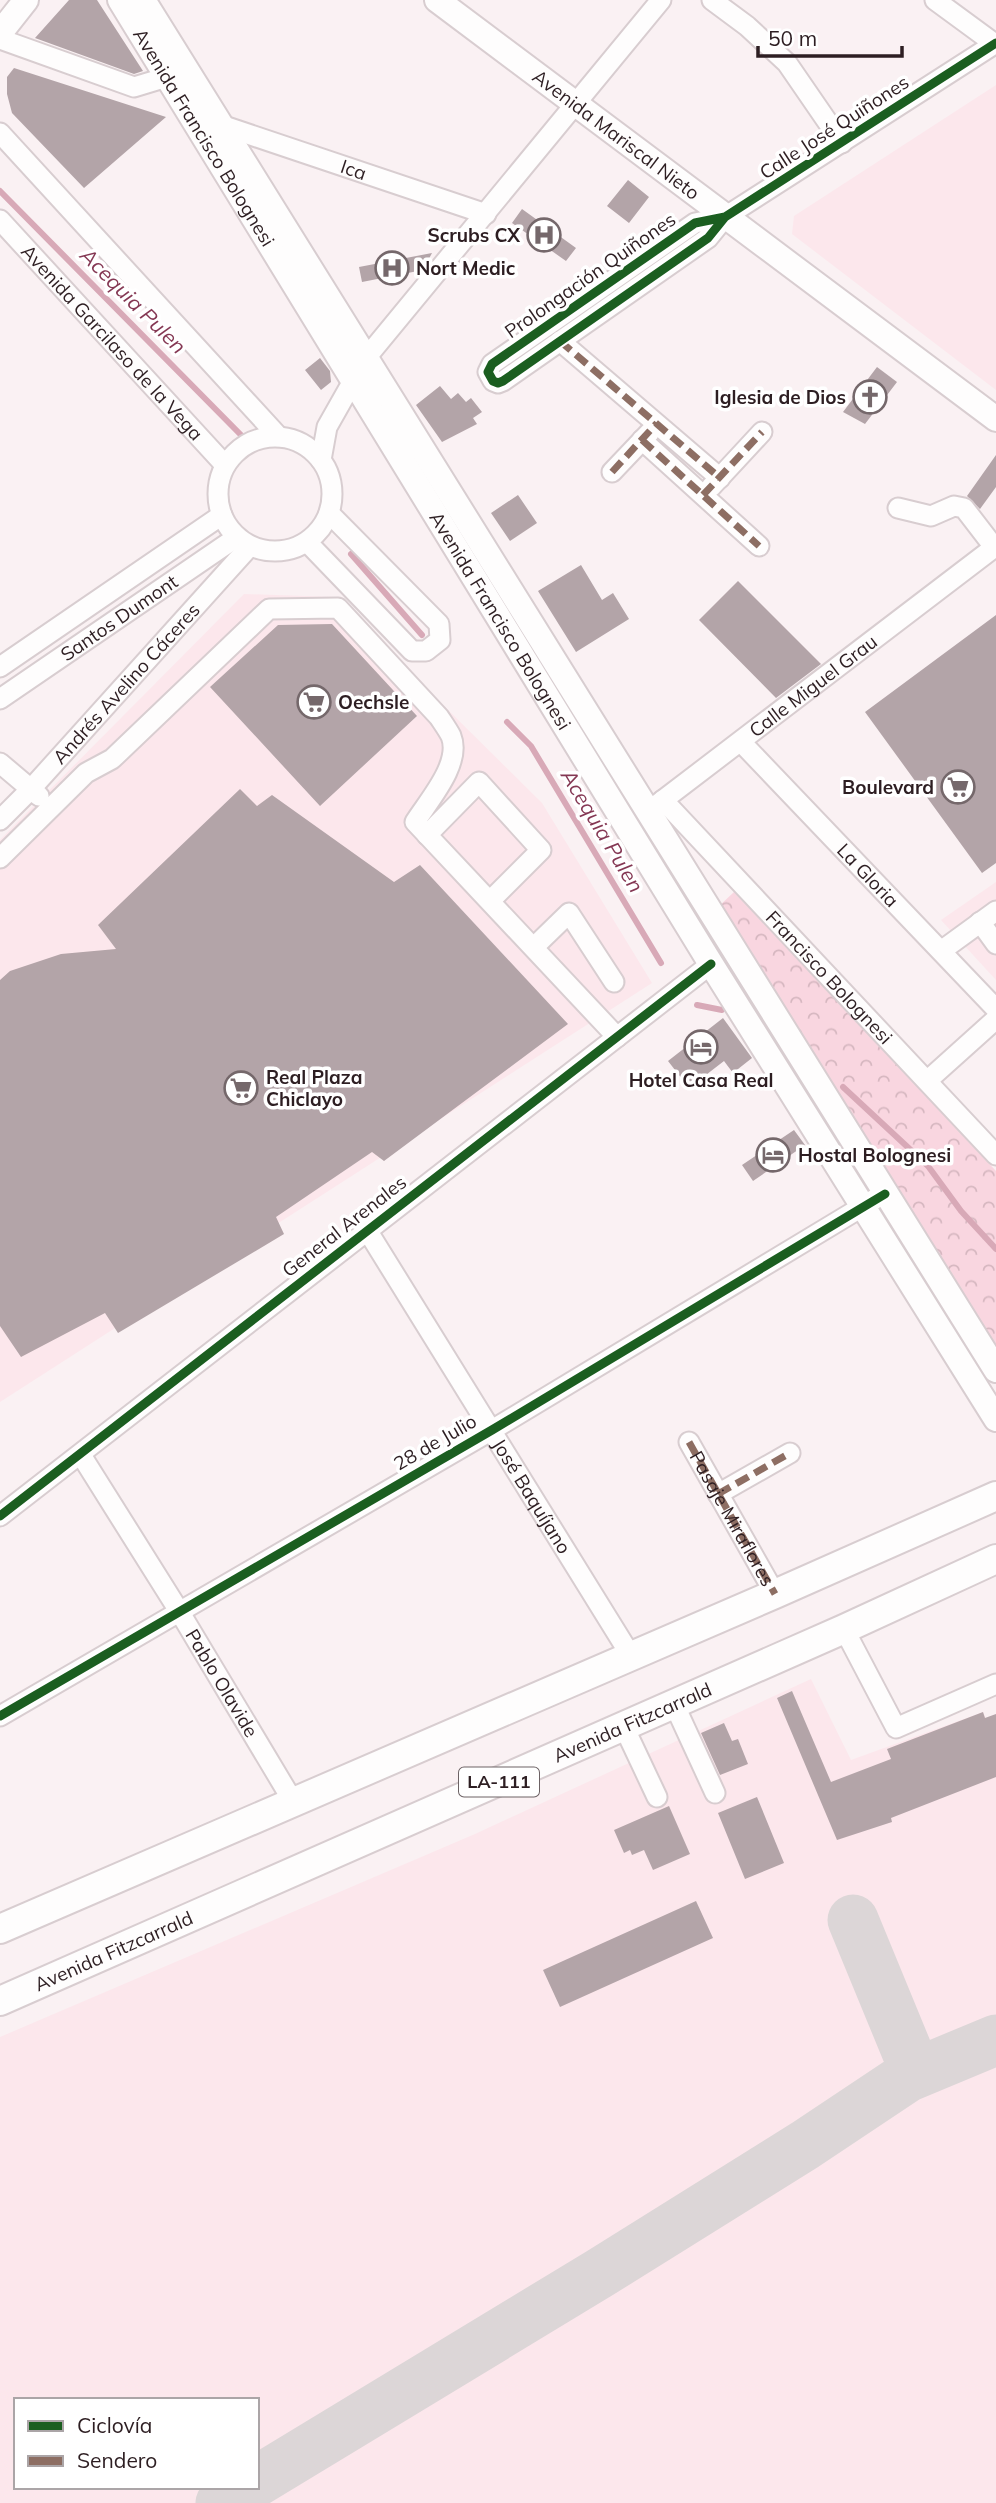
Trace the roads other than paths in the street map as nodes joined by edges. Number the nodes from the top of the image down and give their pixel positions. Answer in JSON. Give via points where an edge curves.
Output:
{"nodes":[{"id":1,"x":26,"y":0,"type":"edge"},
{"id":2,"x":120,"y":0,"type":"edge"},
{"id":3,"x":143,"y":0,"type":"edge"},
{"id":4,"x":437,"y":0,"type":"edge"},
{"id":5,"x":661,"y":0,"type":"edge"},
{"id":6,"x":712,"y":0,"type":"edge"},
{"id":7,"x":935,"y":0,"type":"edge"},
{"id":8,"x":0,"y":33,"type":"edge"},
{"id":9,"x":0,"y":39,"type":"edge"},
{"id":10,"x":995,"y":43,"type":"edge"},
{"id":11,"x":167,"y":77,"type":"junction"},
{"id":12,"x":576,"y":103,"type":"junction"},
{"id":13,"x":221,"y":125,"type":"junction"},
{"id":14,"x":0,"y":134,"type":"edge"},
{"id":15,"x":842,"y":143,"type":"junction"},
{"id":16,"x":486,"y":214,"type":"junction"},
{"id":17,"x":725,"y":217,"type":"junction"},
{"id":18,"x":0,"y":220,"type":"edge"},
{"id":19,"x":560,"y":341,"type":"junction"},
{"id":20,"x":360,"y":368,"type":"junction"},
{"id":21,"x":996,"y":419,"type":"edge"},
{"id":22,"x":657,"y":424,"type":"junction"},
{"id":23,"x":762,"y":432,"type":"dead end"},
{"id":24,"x":278,"y":436,"type":"junction"},
{"id":25,"x":642,"y":440,"type":"junction"},
{"id":26,"x":300,"y":442,"type":"junction"},
{"id":27,"x":321,"y":460,"type":"junction"},
{"id":28,"x":225,"y":465,"type":"junction"},
{"id":29,"x":612,"y":472,"type":"dead end"},
{"id":30,"x":720,"y":478,"type":"junction"},
{"id":31,"x":703,"y":495,"type":"junction"},
{"id":32,"x":898,"y":508,"type":"dead end"},
{"id":33,"x":330,"y":513,"type":"junction"},
{"id":34,"x":222,"y":515,"type":"junction"},
{"id":35,"x":243,"y":541,"type":"junction"},
{"id":36,"x":307,"y":542,"type":"junction"},
{"id":37,"x":759,"y":546,"type":"dead end"},
{"id":38,"x":995,"y":547,"type":"edge"},
{"id":39,"x":0,"y":667,"type":"edge"},
{"id":40,"x":0,"y":699,"type":"edge"},
{"id":41,"x":741,"y":742,"type":"junction"},
{"id":42,"x":0,"y":763,"type":"edge"},
{"id":43,"x":30,"y":790,"type":"junction"},
{"id":44,"x":52,"y":805,"type":"junction"},
{"id":45,"x":656,"y":806,"type":"junction"},
{"id":46,"x":0,"y":820,"type":"edge"},
{"id":47,"x":628,"y":826,"type":"junction"},
{"id":48,"x":427,"y":835,"type":"junction"},
{"id":49,"x":0,"y":858,"type":"edge"},
{"id":50,"x":490,"y":901,"type":"junction"},
{"id":51,"x":988,"y":916,"type":"edge"},
{"id":52,"x":996,"y":944,"type":"edge"},
{"id":53,"x":534,"y":947,"type":"junction"},
{"id":54,"x":941,"y":951,"type":"junction"},
{"id":55,"x":711,"y":964,"type":"junction"},
{"id":56,"x":614,"y":982,"type":"dead end"},
{"id":57,"x":996,"y":1009,"type":"edge"},
{"id":58,"x":996,"y":1020,"type":"edge"},
{"id":59,"x":617,"y":1037,"type":"junction"},
{"id":60,"x":927,"y":1080,"type":"junction"},
{"id":61,"x":996,"y":1156,"type":"edge"},
{"id":62,"x":886,"y":1194,"type":"junction"},
{"id":63,"x":863,"y":1207,"type":"junction"},
{"id":64,"x":367,"y":1230,"type":"junction"},
{"id":65,"x":996,"y":1370,"type":"edge"},
{"id":66,"x":996,"y":1419,"type":"edge"},
{"id":67,"x":492,"y":1430,"type":"junction"},
{"id":68,"x":689,"y":1442,"type":"dead end"},
{"id":69,"x":790,"y":1453,"type":"dead end"},
{"id":70,"x":81,"y":1455,"type":"junction"},
{"id":71,"x":718,"y":1494,"type":"junction"},
{"id":72,"x":996,"y":1496,"type":"edge"},
{"id":73,"x":0,"y":1516,"type":"edge"},
{"id":74,"x":996,"y":1559,"type":"edge"},
{"id":75,"x":775,"y":1594,"type":"junction"},
{"id":76,"x":178,"y":1611,"type":"junction"},
{"id":77,"x":844,"y":1629,"type":"junction"},
{"id":78,"x":631,"y":1656,"type":"junction"},
{"id":79,"x":996,"y":1684,"type":"edge"},
{"id":80,"x":674,"y":1704,"type":"junction"},
{"id":81,"x":0,"y":1716,"type":"edge"},
{"id":82,"x":624,"y":1727,"type":"junction"},
{"id":83,"x":715,"y":1793,"type":"dead end"},
{"id":84,"x":657,"y":1797,"type":"dead end"},
{"id":85,"x":294,"y":1803,"type":"junction"},
{"id":86,"x":0,"y":1929,"type":"edge"},
{"id":87,"x":0,"y":2001,"type":"edge"}],
"edges":[{"from":1,"to":8,"type":"main road"},
{"from":2,"to":11,"type":"main road","name":"Avenida Francisco Bolognesi"},
{"from":3,"to":13,"type":"main road","name":"Avenida Francisco Bolognesi"},
{"from":4,"to":12,"type":"main road","name":"Avenida Mariscal Nieto"},
{"from":5,"to":12,"type":"street"},
{"from":6,"to":15,"type":"street","via":[[787,63]]},
{"from":7,"to":10,"type":"street"},
{"from":9,"to":11,"type":"street","via":[[134,87]]},
{"from":10,"to":15,"type":"street","name":"Calle José Quiñones"},
{"from":11,"to":20,"type":"main road","name":"Avenida Francisco Bolognesi"},
{"from":12,"to":16,"type":"street"},
{"from":12,"to":17,"type":"main road","name":"Avenida Mariscal Nieto"},
{"from":13,"to":16,"type":"street","name":"Ica"},
{"from":13,"to":20,"type":"main road","name":"Avenida Francisco Bolognesi"},
{"from":14,"to":24,"type":"street"},
{"from":15,"to":17,"type":"street","name":"Calle José Quiñones"},
{"from":16,"to":20,"type":"street"},
{"from":17,"to":19,"type":"street","name":"Prolongación Quiñones","via":[[708,238]]},
{"from":17,"to":19,"type":"street","name":"Prolongación Quiñones","via":[[695,223],[492,364],[489,377],[503,381]]},
{"from":17,"to":21,"type":"main road","name":"Avenida Mariscal Nieto"},
{"from":18,"to":28,"type":"street","name":"Avenida Garcilaso de la Vega"},
{"from":19,"to":22,"type":"street"},
{"from":20,"to":26,"type":"street"},
{"from":20,"to":27,"type":"street","via":[[327,428]]},
{"from":20,"to":45,"type":"main road","name":"Avenida Francisco Bolognesi"},
{"from":20,"to":47,"type":"main road","name":"Avenida Francisco Bolognesi"},
{"from":22,"to":25,"type":"street"},
{"from":22,"to":30,"type":"street"},
{"from":23,"to":30,"type":"street"},
{"from":24,"to":26,"type":"street"},
{"from":24,"to":28,"type":"street","via":[[248,443]]},
{"from":25,"to":29,"type":"street"},
{"from":25,"to":31,"type":"street"},
{"from":26,"to":27,"type":"street"},
{"from":27,"to":33,"type":"street","via":[[330,476]]},
{"from":28,"to":34,"type":"street","via":[[219,481]]},
{"from":30,"to":31,"type":"street"},
{"from":31,"to":37,"type":"street"},
{"from":32,"to":38,"type":"street","via":[[931,516],[954,506],[964,508]]},
{"from":33,"to":36,"type":"street"},
{"from":33,"to":36,"type":"street","via":[[439,624],[440,640],[426,651],[412,651]]},
{"from":34,"to":35,"type":"street"},
{"from":34,"to":39,"type":"street","name":"Santos Dumont"},
{"from":35,"to":36,"type":"street","via":[[264,551],[293,549]]},
{"from":35,"to":40,"type":"street","name":"Santos Dumont"},
{"from":35,"to":43,"type":"street","name":"Andrés Avelino Cáceres"},
{"from":38,"to":41,"type":"street","name":"Calle Miguel Grau"},
{"from":41,"to":45,"type":"street","name":"Calle Miguel Grau"},
{"from":41,"to":54,"type":"street","name":"La Gloria"},
{"from":42,"to":43,"type":"street"},
{"from":43,"to":44,"type":"street"},
{"from":43,"to":46,"type":"street","name":"Andrés Avelino Cáceres"},
{"from":44,"to":48,"type":"street","via":[[86,773],[112,759],[269,609],[338,608],[439,717],[452,737],[450,768],[415,822]]},
{"from":44,"to":49,"type":"street"},
{"from":45,"to":47,"type":"street","name":"Calle Miguel Grau"},
{"from":45,"to":60,"type":"street","name":"Francisco Bolognesi"},
{"from":45,"to":62,"type":"main road","name":"Avenida Francisco Bolognesi"},
{"from":47,"to":55,"type":"main road","name":"Avenida Francisco Bolognesi"},
{"from":48,"to":50,"type":"street"},
{"from":48,"to":50,"type":"street","via":[[479,782],[541,850]]},
{"from":50,"to":53,"type":"street"},
{"from":51,"to":52,"type":"street"},
{"from":51,"to":54,"type":"street"},
{"from":53,"to":56,"type":"street","via":[[569,913]]},
{"from":53,"to":59,"type":"street"},
{"from":54,"to":57,"type":"street","name":"La Gloria"},
{"from":55,"to":59,"type":"street","name":"General Arenales"},
{"from":55,"to":63,"type":"main road","name":"Avenida Francisco Bolognesi"},
{"from":58,"to":60,"type":"street"},
{"from":59,"to":64,"type":"street","name":"General Arenales"},
{"from":60,"to":61,"type":"street","name":"Francisco Bolognesi"},
{"from":62,"to":63,"type":"street","name":"28 de Julio"},
{"from":62,"to":65,"type":"main road","name":"Avenida Francisco Bolognesi"},
{"from":63,"to":66,"type":"main road","name":"Avenida Francisco Bolognesi"},
{"from":63,"to":67,"type":"street","name":"28 de Julio"},
{"from":64,"to":67,"type":"street","name":"José Baquíjano"},
{"from":64,"to":70,"type":"street","name":"General Arenales"},
{"from":67,"to":76,"type":"street","name":"28 de Julio"},
{"from":67,"to":78,"type":"street","name":"José Baquíjano"},
{"from":68,"to":71,"type":"street","name":"Pasaje Miraflores"},
{"from":69,"to":71,"type":"street"},
{"from":70,"to":73,"type":"street","name":"General Arenales"},
{"from":70,"to":76,"type":"street","name":"Pablo Olavide"},
{"from":71,"to":75,"type":"street","name":"Pasaje Miraflores"},
{"from":72,"to":75,"type":"highway"},
{"from":74,"to":77,"type":"highway","name":"Avenida Fitzcarrald","number":"LA-111"},
{"from":75,"to":78,"type":"highway"},
{"from":76,"to":81,"type":"street","name":"28 de Julio"},
{"from":76,"to":85,"type":"street","name":"Pablo Olavide"},
{"from":77,"to":79,"type":"street","via":[[896,1728]]},
{"from":77,"to":80,"type":"highway","name":"Avenida Fitzcarrald","number":"LA-111"},
{"from":78,"to":85,"type":"highway"},
{"from":80,"to":82,"type":"highway","name":"Avenida Fitzcarrald","number":"LA-111"},
{"from":80,"to":83,"type":"street"},
{"from":82,"to":84,"type":"street"},
{"from":82,"to":87,"type":"highway","name":"Avenida Fitzcarrald","number":"LA-111"},
{"from":85,"to":86,"type":"highway"}]}
